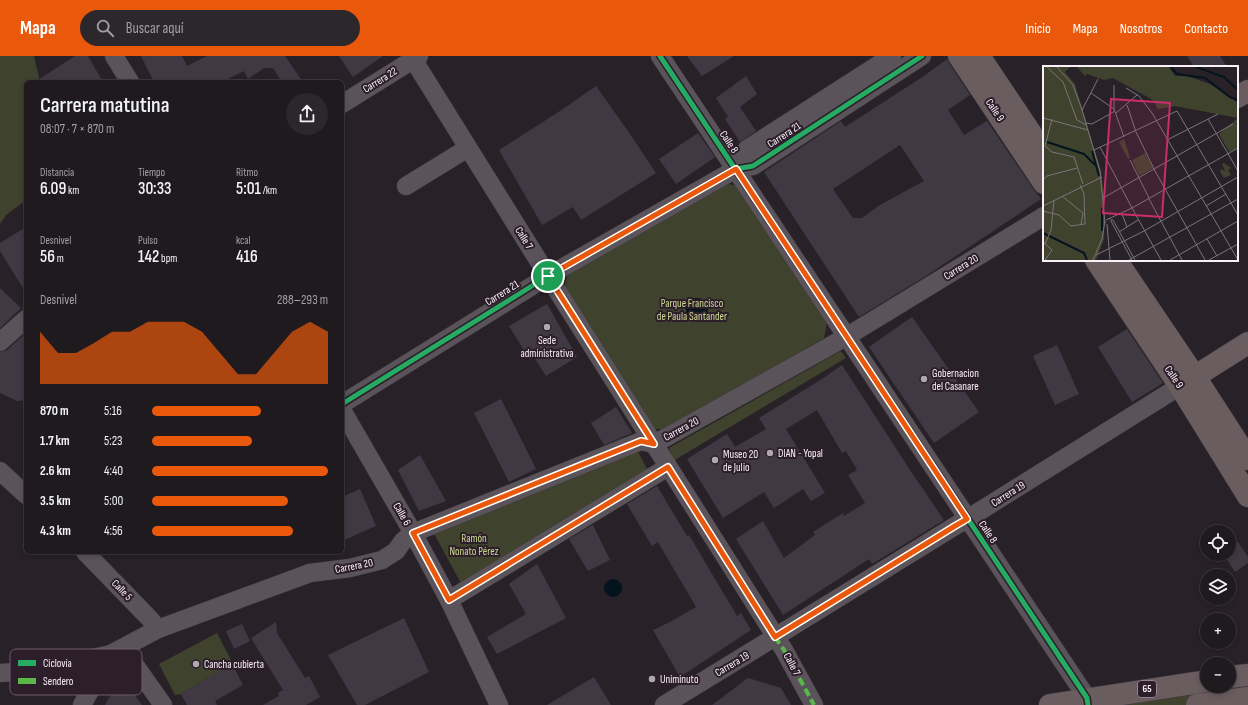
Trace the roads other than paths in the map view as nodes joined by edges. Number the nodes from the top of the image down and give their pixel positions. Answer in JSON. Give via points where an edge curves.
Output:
{"nodes":[{"id":1,"x":114,"y":56,"type":"edge"},
{"id":2,"x":660,"y":56,"type":"edge"},
{"id":3,"x":892,"y":56,"type":"edge"},
{"id":4,"x":922,"y":56,"type":"edge"},
{"id":5,"x":959,"y":56,"type":"edge"},
{"id":6,"x":979,"y":56,"type":"edge"},
{"id":7,"x":414,"y":57,"type":"edge"},
{"id":8,"x":129,"y":80,"type":"edge"},
{"id":9,"x":1248,"y":91,"type":"edge"},
{"id":10,"x":1238,"y":97,"type":"edge"},
{"id":11,"x":344,"y":103,"type":"edge"},
{"id":12,"x":468,"y":148,"type":"junction"},
{"id":13,"x":1043,"y":152,"type":"edge"},
{"id":14,"x":736,"y":169,"type":"junction"},
{"id":15,"x":1043,"y":182,"type":"edge"},
{"id":16,"x":406,"y":186,"type":"dead end"},
{"id":17,"x":1043,"y":217,"type":"edge"},
{"id":18,"x":1097,"y":261,"type":"edge"},
{"id":19,"x":1117,"y":261,"type":"edge"},
{"id":20,"x":548,"y":276,"type":"junction"},
{"id":21,"x":24,"y":321,"type":"edge"},
{"id":22,"x":846,"y":338,"type":"junction"},
{"id":23,"x":0,"y":342,"type":"edge"},
{"id":24,"x":1248,"y":344,"type":"edge"},
{"id":25,"x":1187,"y":382,"type":"junction"},
{"id":26,"x":344,"y":403,"type":"edge"},
{"id":27,"x":344,"y":413,"type":"edge"},
{"id":28,"x":654,"y":444,"type":"junction"},
{"id":29,"x":1248,"y":459,"type":"edge"},
{"id":30,"x":668,"y":467,"type":"junction"},
{"id":31,"x":0,"y":471,"type":"edge"},
{"id":32,"x":24,"y":493,"type":"edge"},
{"id":33,"x":1247,"y":493,"type":"edge"},
{"id":34,"x":967,"y":519,"type":"junction"},
{"id":35,"x":413,"y":533,"type":"junction"},
{"id":36,"x":87,"y":554,"type":"edge"},
{"id":37,"x":449,"y":600,"type":"junction"},
{"id":38,"x":158,"y":629,"type":"junction"},
{"id":39,"x":775,"y":637,"type":"junction"},
{"id":40,"x":127,"y":647,"type":"joint"},
{"id":41,"x":122,"y":649,"type":"edge"},
{"id":42,"x":10,"y":672,"type":"edge"},
{"id":43,"x":0,"y":673,"type":"edge"},
{"id":44,"x":142,"y":675,"type":"edge"},
{"id":45,"x":1248,"y":675,"type":"edge"},
{"id":46,"x":1236,"y":676,"type":"edge"},
{"id":47,"x":1200,"y":681,"type":"edge"},
{"id":48,"x":88,"y":695,"type":"edge"},
{"id":49,"x":1248,"y":698,"type":"edge"},
{"id":50,"x":1087,"y":702,"type":"edge"},
{"id":51,"x":82,"y":705,"type":"edge"},
{"id":52,"x":163,"y":705,"type":"edge"},
{"id":53,"x":499,"y":705,"type":"edge"},
{"id":54,"x":664,"y":705,"type":"edge"},
{"id":55,"x":814,"y":705,"type":"edge"},
{"id":56,"x":1050,"y":705,"type":"edge"},
{"id":57,"x":1197,"y":705,"type":"edge"}],
"edges":[{"from":1,"to":8,"type":"street"},
{"from":2,"to":14,"type":"street","name":"Calle 8"},
{"from":3,"to":14,"type":"street","name":"Carrera 21","via":[[746,150]]},
{"from":4,"to":14,"type":"street","name":"Carrera 21","via":[[753,166]]},
{"from":5,"to":15,"type":"main road","name":"Calle 9"},
{"from":6,"to":13,"type":"main road","name":"Calle 9"},
{"from":7,"to":11,"type":"street","name":"Carrera 22"},
{"from":7,"to":12,"type":"street","name":"Calle 7"},
{"from":9,"to":10,"type":"main road"},
{"from":12,"to":16,"type":"street"},
{"from":12,"to":20,"type":"street","name":"Calle 7"},
{"from":14,"to":20,"type":"street","name":"Carrera 21"},
{"from":14,"to":22,"type":"street","name":"Calle 8"},
{"from":17,"to":22,"type":"street","name":"Carrera 20"},
{"from":18,"to":25,"type":"main road","name":"Calle 9"},
{"from":19,"to":25,"type":"main road","name":"Calle 9"},
{"from":20,"to":26,"type":"street","name":"Carrera 21"},
{"from":20,"to":28,"type":"street","name":"Calle 7"},
{"from":21,"to":23,"type":"street"},
{"from":22,"to":28,"type":"street","name":"Carrera 20"},
{"from":22,"to":34,"type":"street","name":"Calle 8"},
{"from":24,"to":25,"type":"main road","name":"Carrera 19"},
{"from":25,"to":29,"type":"main road","name":"Calle 9"},
{"from":25,"to":33,"type":"main road","name":"Calle 9"},
{"from":25,"to":34,"type":"street","name":"Carrera 19"},
{"from":27,"to":35,"type":"street","name":"Calle 6"},
{"from":28,"to":30,"type":"street","name":"Calle 7"},
{"from":28,"to":35,"type":"street","name":"Carrera 20","via":[[641,441]]},
{"from":30,"to":37,"type":"street"},
{"from":30,"to":39,"type":"street","name":"Calle 7"},
{"from":31,"to":32,"type":"street"},
{"from":34,"to":39,"type":"street","name":"Carrera 19"},
{"from":34,"to":50,"type":"street","name":"Calle 8"},
{"from":35,"to":37,"type":"street","name":"Calle 6"},
{"from":35,"to":38,"type":"street","name":"Carrera 20","via":[[396,551],[382,560],[350,568],[310,573]]},
{"from":36,"to":38,"type":"street","name":"Calle 5"},
{"from":37,"to":53,"type":"street","name":"Calle 6"},
{"from":38,"to":40,"type":"street","name":"Carrera 20"},
{"from":39,"to":54,"type":"street","name":"Carrera 19"},
{"from":39,"to":55,"type":"street","name":"Calle 7"},
{"from":40,"to":41,"type":"street","name":"Carrera 20"},
{"from":42,"to":43,"type":"street","name":"Carrera 20"},
{"from":44,"to":52,"type":"street"},
{"from":45,"to":46,"type":"main road"},
{"from":47,"to":50,"type":"main road","number":"65"},
{"from":48,"to":51,"type":"street"},
{"from":49,"to":57,"type":"main road"},
{"from":50,"to":56,"type":"main road","number":"65"}]}
